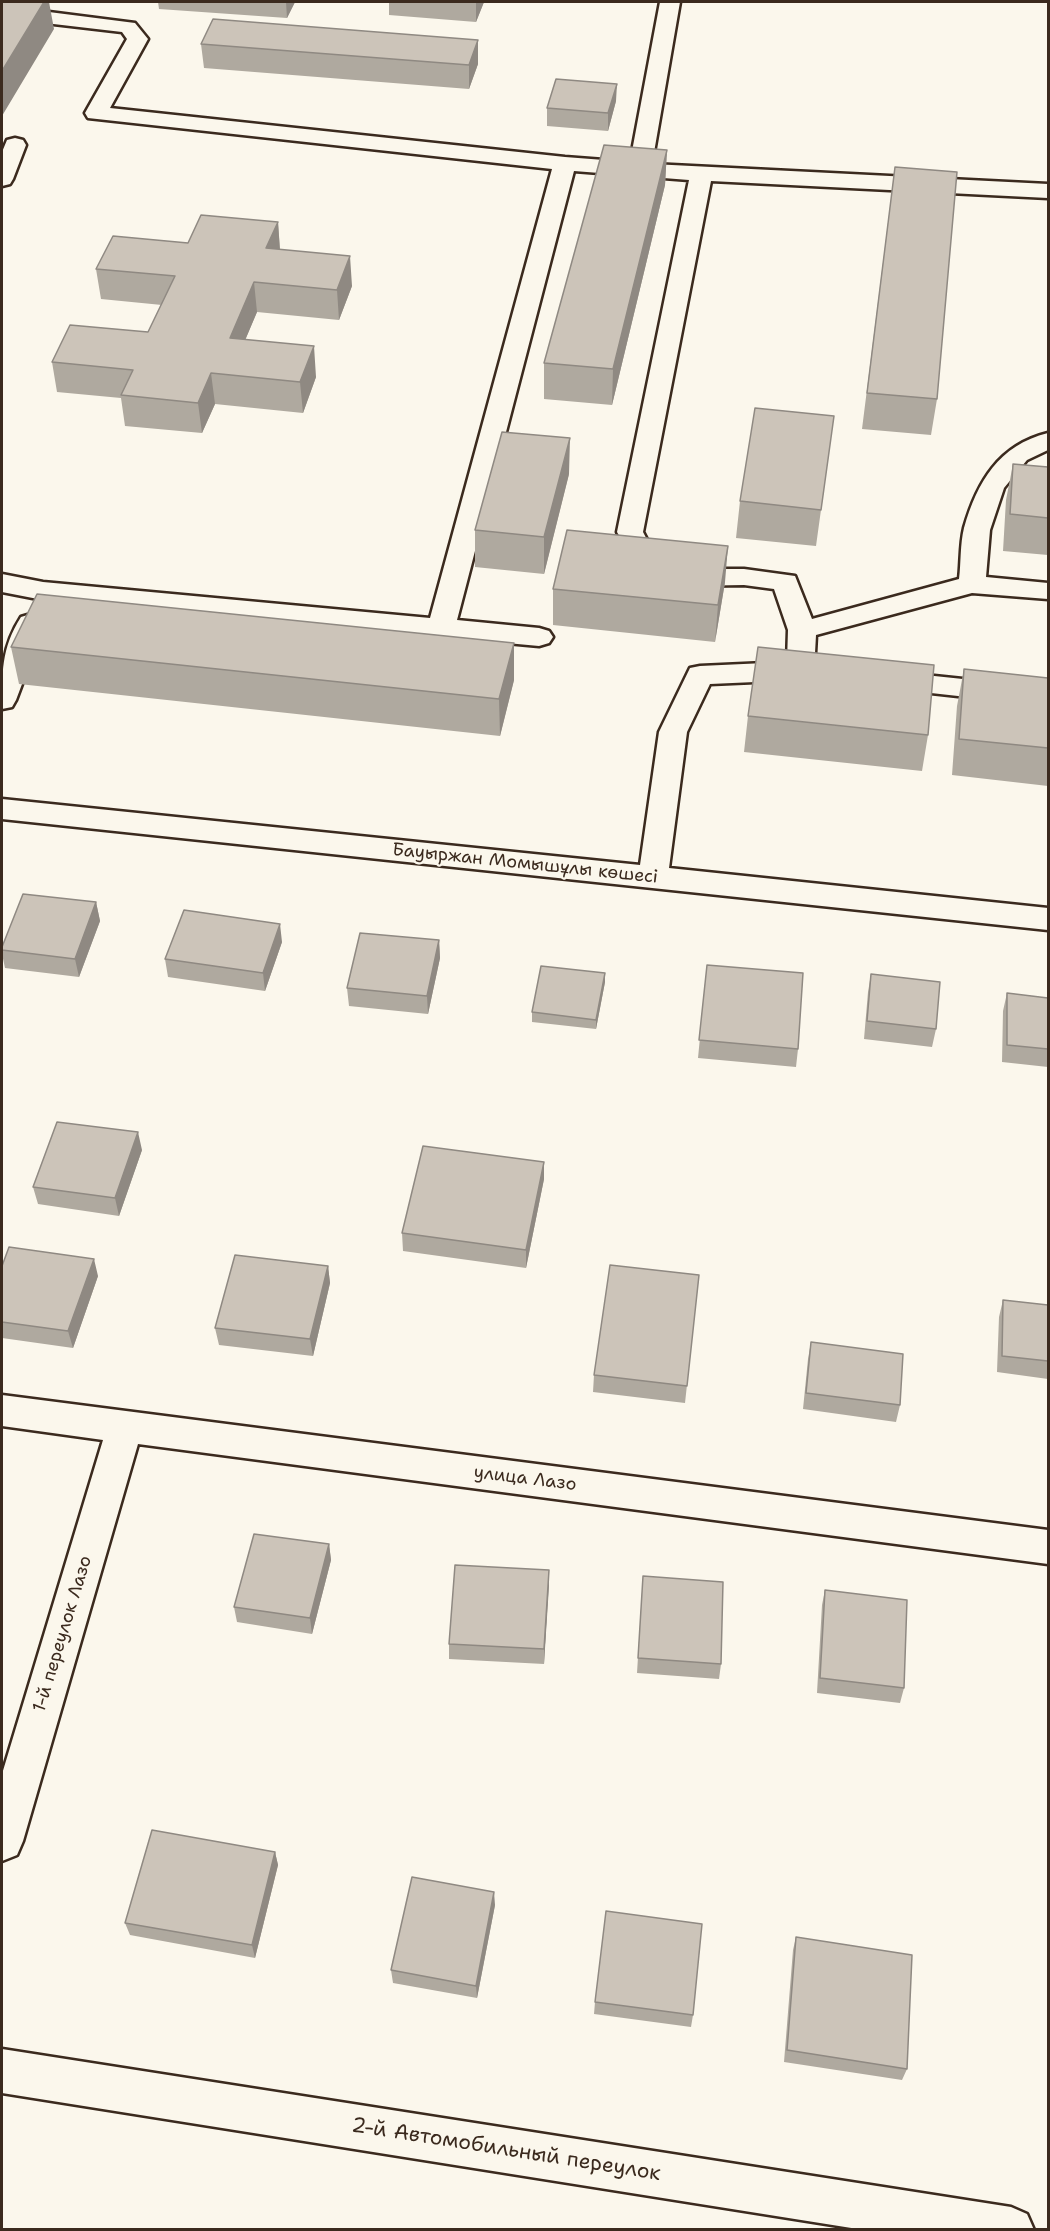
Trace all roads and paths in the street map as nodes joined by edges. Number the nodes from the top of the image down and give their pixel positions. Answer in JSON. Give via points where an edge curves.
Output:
{"nodes":[{"id":1,"x":670,"y":2,"type":"edge"},
{"id":2,"x":2,"y":12,"type":"edge"},
{"id":3,"x":15,"y":145,"type":"dead end"},
{"id":4,"x":565,"y":164,"type":"junction"},
{"id":5,"x":640,"y":168,"type":"junction"},
{"id":6,"x":701,"y":174,"type":"junction"},
{"id":7,"x":2,"y":179,"type":"edge"},
{"id":8,"x":1048,"y":191,"type":"edge"},
{"id":9,"x":1048,"y":441,"type":"edge"},
{"id":10,"x":992,"y":487,"type":"junction"},
{"id":11,"x":1026,"y":490,"type":"edge"},
{"id":12,"x":2,"y":583,"type":"edge"},
{"id":13,"x":972,"y":584,"type":"junction"},
{"id":14,"x":43,"y":591,"type":"junction"},
{"id":15,"x":1048,"y":591,"type":"edge"},
{"id":16,"x":441,"y":628,"type":"junction"},
{"id":17,"x":802,"y":630,"type":"junction"},
{"id":18,"x":539,"y":637,"type":"dead end"},
{"id":19,"x":859,"y":677,"type":"edge"},
{"id":20,"x":1048,"y":697,"type":"edge"},
{"id":21,"x":2,"y":700,"type":"edge"},
{"id":22,"x":2,"y":809,"type":"edge"},
{"id":23,"x":653,"y":878,"type":"junction"},
{"id":24,"x":1048,"y":919,"type":"edge"},
{"id":25,"x":2,"y":1410,"type":"edge"},
{"id":26,"x":124,"y":1427,"type":"junction"},
{"id":27,"x":1048,"y":1547,"type":"edge"},
{"id":28,"x":2,"y":1841,"type":"edge"},
{"id":29,"x":2,"y":2071,"type":"edge"},
{"id":30,"x":1011,"y":2229,"type":"edge"}],
"edges":[{"from":1,"to":5,"type":"street"},
{"from":2,"to":4,"type":"street","via":[[128,27],[135,33],[138,39],[96,113]]},
{"from":3,"to":7,"type":"street"},
{"from":4,"to":5,"type":"street"},
{"from":4,"to":16,"type":"street"},
{"from":5,"to":6,"type":"street"},
{"from":6,"to":8,"type":"street"},
{"from":6,"to":17,"type":"street","via":[[630,532],[644,558],[684,578],[744,577],[785,582]]},
{"from":9,"to":10,"type":"street","via":[[1018,455]]},
{"from":10,"to":11,"type":"street"},
{"from":10,"to":13,"type":"street","via":[[977,530]]},
{"from":12,"to":14,"type":"street"},
{"from":13,"to":15,"type":"street"},
{"from":13,"to":17,"type":"street"},
{"from":14,"to":16,"type":"street"},
{"from":14,"to":21,"type":"street"},
{"from":16,"to":18,"type":"street"},
{"from":17,"to":23,"type":"street","via":[[811,672],[700,675],[674,732]]},
{"from":19,"to":20,"type":"street"},
{"from":22,"to":23,"type":"street","name":"Бауыржан Момышұлы көшесі"},
{"from":23,"to":24,"type":"street","name":"Бауыржан Момышұлы көшесі"},
{"from":25,"to":26,"type":"street","name":"улица Лазо"},
{"from":26,"to":27,"type":"street","name":"улица Лазо"},
{"from":26,"to":28,"type":"street","name":"1-й переулок Лазо"},
{"from":29,"to":30,"type":"street","name":"2-й Автомобильный переулок"}]}
